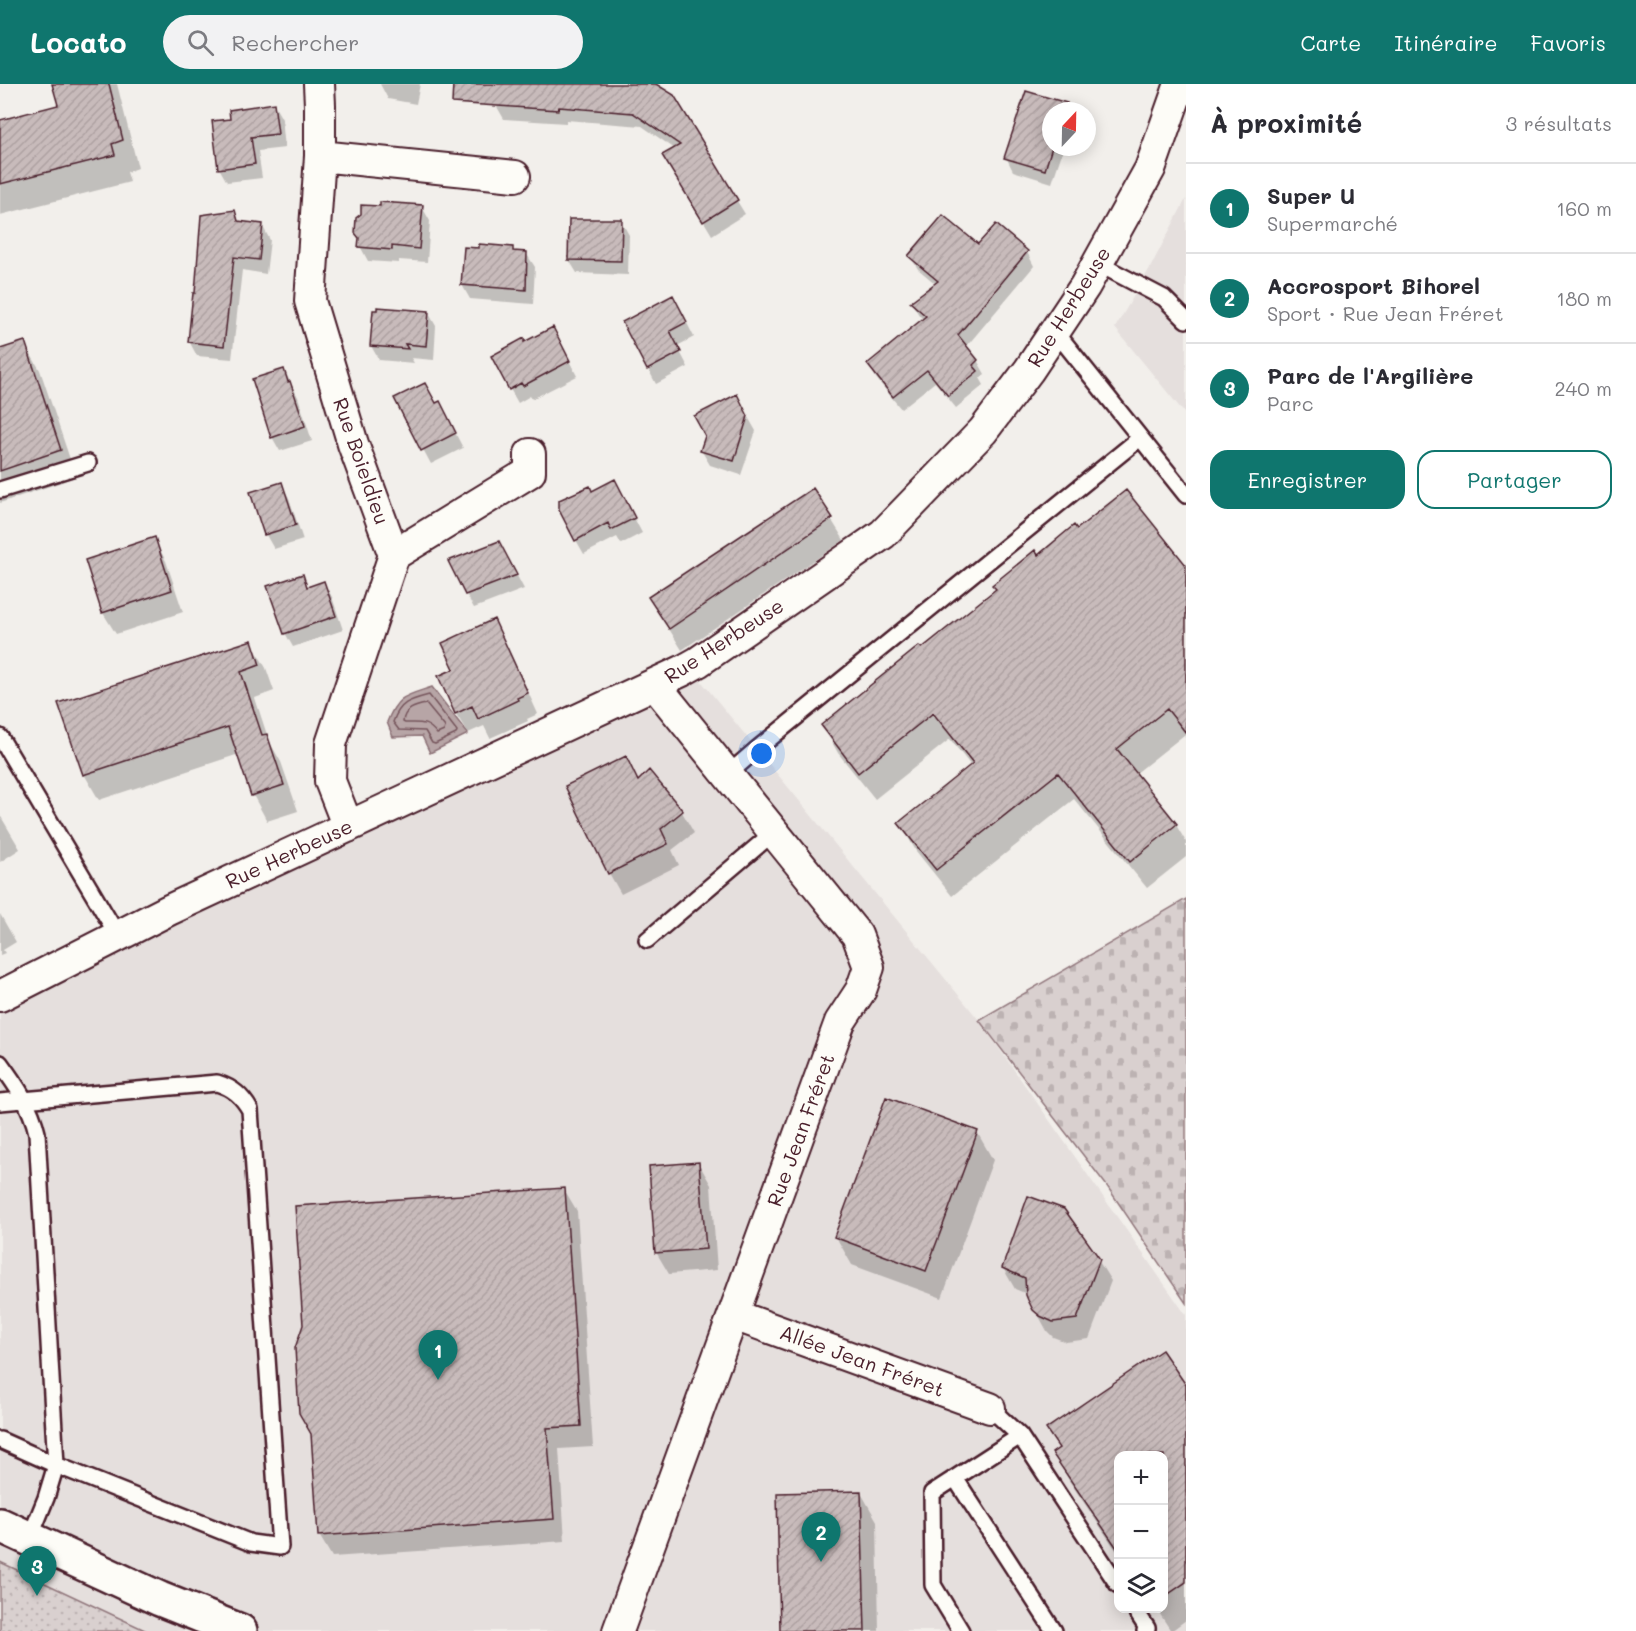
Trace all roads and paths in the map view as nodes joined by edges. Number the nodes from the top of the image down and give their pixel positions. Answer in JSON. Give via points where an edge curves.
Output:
{"nodes":[{"id":1,"x":319,"y":84,"type":"edge"},
{"id":2,"x":1180,"y":84,"type":"edge"},
{"id":3,"x":320,"y":156,"type":"junction"},
{"id":4,"x":515,"y":176,"type":"dead end"},
{"id":5,"x":1097,"y":263,"type":"junction"},
{"id":6,"x":1186,"y":320,"type":"edge"},
{"id":7,"x":1055,"y":331,"type":"junction"},
{"id":8,"x":1140,"y":438,"type":"junction"},
{"id":9,"x":530,"y":454,"type":"dead end"},
{"id":10,"x":88,"y":463,"type":"dead end"},
{"id":11,"x":0,"y":490,"type":"edge"},
{"id":12,"x":1186,"y":495,"type":"edge"},
{"id":13,"x":394,"y":555,"type":"junction"},
{"id":14,"x":655,"y":685,"type":"junction"},
{"id":15,"x":0,"y":737,"type":"edge"},
{"id":16,"x":727,"y":775,"type":"junction"},
{"id":17,"x":348,"y":827,"type":"junction"},
{"id":18,"x":774,"y":832,"type":"junction"},
{"id":19,"x":118,"y":936,"type":"junction"},
{"id":20,"x":647,"y":940,"type":"dead end"},
{"id":21,"x":0,"y":996,"type":"edge"},
{"id":22,"x":0,"y":1064,"type":"edge"},
{"id":23,"x":24,"y":1100,"type":"junction"},
{"id":24,"x":0,"y":1102,"type":"edge"},
{"id":25,"x":734,"y":1315,"type":"junction"},
{"id":26,"x":990,"y":1408,"type":"joint"},
{"id":27,"x":1020,"y":1436,"type":"junction"},
{"id":28,"x":0,"y":1440,"type":"edge"},
{"id":29,"x":56,"y":1465,"type":"junction"},
{"id":30,"x":955,"y":1478,"type":"junction"},
{"id":31,"x":0,"y":1526,"type":"edge"},
{"id":32,"x":29,"y":1539,"type":"junction"},
{"id":33,"x":1114,"y":1577,"type":"edge"},
{"id":34,"x":1137,"y":1613,"type":"edge"},
{"id":35,"x":240,"y":1631,"type":"edge"},
{"id":36,"x":618,"y":1631,"type":"edge"},
{"id":37,"x":961,"y":1631,"type":"edge"},
{"id":38,"x":1054,"y":1631,"type":"edge"},
{"id":39,"x":1145,"y":1631,"type":"edge"}],
"edges":[{"from":1,"to":3,"type":"street","name":"Rue Boieldieu"},
{"from":2,"to":5,"type":"street","name":"Rue Herbeuse","via":[[1150,169]]},
{"from":3,"to":4,"type":"street"},
{"from":3,"to":13,"type":"street","name":"Rue Boieldieu","via":[[310,301],[353,444]]},
{"from":5,"to":6,"type":"lane","via":[[1164,298]]},
{"from":5,"to":7,"type":"street","name":"Rue Herbeuse"},
{"from":7,"to":8,"type":"lane"},
{"from":7,"to":14,"type":"street","name":"Rue Herbeuse","via":[[983,432],[883,534],[698,662]]},
{"from":8,"to":12,"type":"lane"},
{"from":8,"to":16,"type":"lane"},
{"from":9,"to":13,"type":"street","via":[[530,472]]},
{"from":10,"to":11,"type":"lane"},
{"from":13,"to":17,"type":"street","via":[[332,744],[330,782]]},
{"from":14,"to":16,"type":"street","name":"Rue Jean Fréret"},
{"from":14,"to":17,"type":"street","name":"Rue Herbeuse"},
{"from":15,"to":19,"type":"lane"},
{"from":16,"to":18,"type":"street","name":"Rue Jean Fréret"},
{"from":17,"to":19,"type":"street","name":"Rue Herbeuse"},
{"from":18,"to":20,"type":"lane"},
{"from":18,"to":25,"type":"street","name":"Rue Jean Fréret","via":[[856,935],[869,967],[861,990],[840,1022]]},
{"from":19,"to":21,"type":"street","name":"Rue Herbeuse"},
{"from":22,"to":23,"type":"lane"},
{"from":23,"to":24,"type":"lane"},
{"from":23,"to":29,"type":"lane","via":[[37,1133]]},
{"from":23,"to":29,"type":"lane","via":[[217,1083],[228,1086],[250,1110],[280,1547],[251,1543]]},
{"from":25,"to":26,"type":"street","name":"Allée Jean Fréret"},
{"from":25,"to":36,"type":"street","name":"Rue Jean Fréret"},
{"from":26,"to":27,"type":"lane"},
{"from":27,"to":30,"type":"lane"},
{"from":27,"to":33,"type":"lane"},
{"from":28,"to":29,"type":"lane"},
{"from":29,"to":32,"type":"lane"},
{"from":30,"to":37,"type":"lane","via":[[932,1493],[933,1585]]},
{"from":30,"to":38,"type":"lane"},
{"from":31,"to":32,"type":"street"},
{"from":32,"to":35,"type":"street"},
{"from":34,"to":39,"type":"lane","via":[[1147,1628]]}]}
